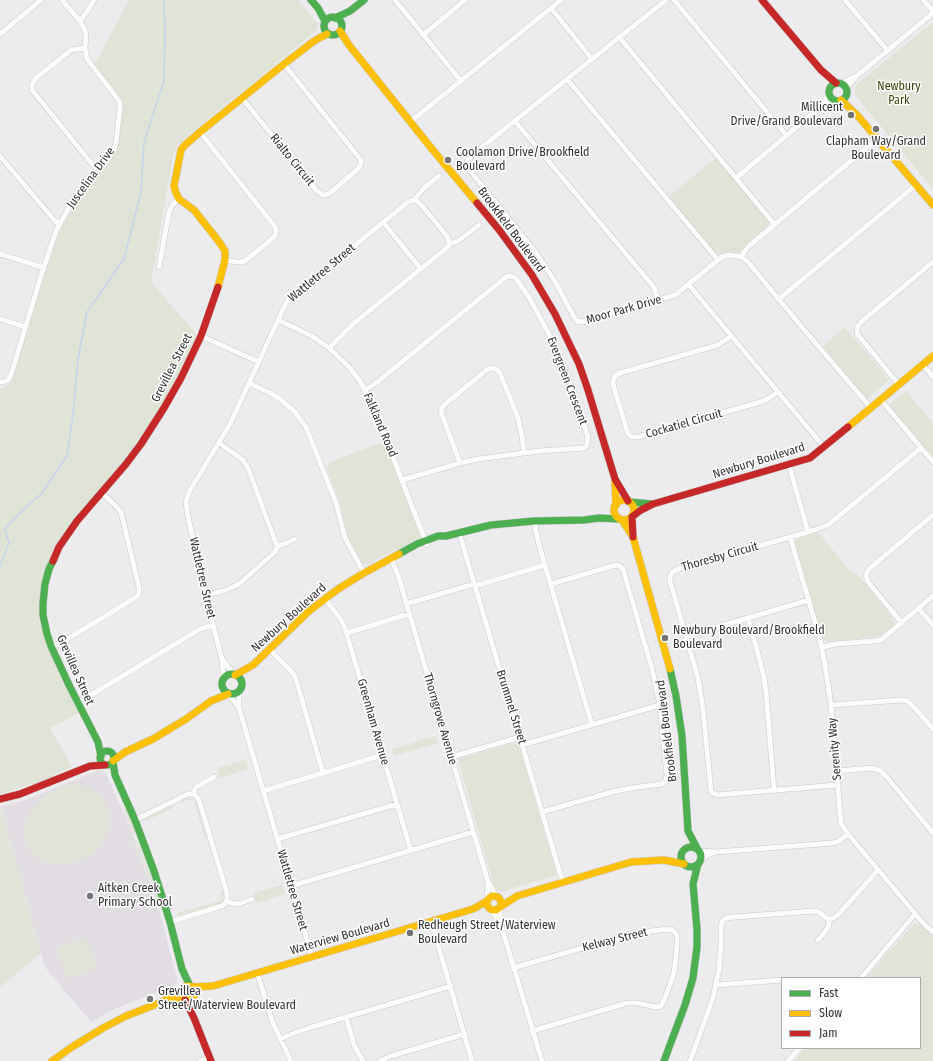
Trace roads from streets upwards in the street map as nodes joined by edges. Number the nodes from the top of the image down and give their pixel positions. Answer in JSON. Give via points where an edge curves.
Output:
{"nodes":[{"id":1,"x":41,"y":0,"type":"edge"},
{"id":2,"x":62,"y":0,"type":"edge"},
{"id":3,"x":94,"y":0,"type":"edge"},
{"id":4,"x":311,"y":0,"type":"edge"},
{"id":5,"x":364,"y":0,"type":"edge"},
{"id":6,"x":395,"y":0,"type":"edge"},
{"id":7,"x":465,"y":0,"type":"edge"},
{"id":8,"x":561,"y":0,"type":"edge"},
{"id":9,"x":666,"y":0,"type":"edge"},
{"id":10,"x":674,"y":0,"type":"edge"},
{"id":11,"x":762,"y":0,"type":"edge"},
{"id":12,"x":845,"y":0,"type":"edge"},
{"id":13,"x":923,"y":0,"type":"edge"},
{"id":14,"x":551,"y":8,"type":"junction"},
{"id":15,"x":933,"y":12,"type":"edge"},
{"id":16,"x":80,"y":21,"type":"junction"},
{"id":17,"x":332,"y":26,"type":"junction"},
{"id":18,"x":0,"y":34,"type":"edge"},
{"id":19,"x":423,"y":35,"type":"junction"},
{"id":20,"x":619,"y":38,"type":"junction"},
{"id":21,"x":85,"y":48,"type":"junction"},
{"id":22,"x":887,"y":50,"type":"junction"},
{"id":23,"x":592,"y":59,"type":"junction"},
{"id":24,"x":284,"y":64,"type":"junction"},
{"id":25,"x":821,"y":70,"type":"junction"},
{"id":26,"x":567,"y":79,"type":"junction"},
{"id":27,"x":460,"y":81,"type":"junction"},
{"id":28,"x":830,"y":91,"type":"junction"},
{"id":29,"x":841,"y":92,"type":"junction"},
{"id":30,"x":242,"y":98,"type":"junction"},
{"id":31,"x":817,"y":110,"type":"junction"},
{"id":32,"x":516,"y":121,"type":"junction"},
{"id":33,"x":410,"y":122,"type":"junction"},
{"id":34,"x":200,"y":132,"type":"junction"},
{"id":35,"x":786,"y":135,"type":"junction"},
{"id":36,"x":877,"y":139,"type":"junction"},
{"id":37,"x":0,"y":156,"type":"edge"},
{"id":38,"x":98,"y":169,"type":"junction"},
{"id":39,"x":439,"y":176,"type":"dead end"},
{"id":40,"x":736,"y":178,"type":"junction"},
{"id":41,"x":916,"y":185,"type":"junction"},
{"id":42,"x":179,"y":199,"type":"junction"},
{"id":43,"x":414,"y":200,"type":"junction"},
{"id":44,"x":933,"y":205,"type":"edge"},
{"id":45,"x":383,"y":222,"type":"junction"},
{"id":46,"x":60,"y":224,"type":"junction"},
{"id":47,"x":478,"y":225,"type":"dead end"},
{"id":48,"x":775,"y":225,"type":"junction"},
{"id":49,"x":450,"y":244,"type":"junction"},
{"id":50,"x":0,"y":254,"type":"edge"},
{"id":51,"x":742,"y":257,"type":"junction"},
{"id":52,"x":225,"y":260,"type":"junction"},
{"id":53,"x":718,"y":260,"type":"junction"},
{"id":54,"x":933,"y":262,"type":"edge"},
{"id":55,"x":159,"y":267,"type":"dead end"},
{"id":56,"x":44,"y":268,"type":"junction"},
{"id":57,"x":421,"y":269,"type":"junction"},
{"id":58,"x":689,"y":285,"type":"junction"},
{"id":59,"x":658,"y":300,"type":"junction"},
{"id":60,"x":779,"y":300,"type":"junction"},
{"id":61,"x":0,"y":319,"type":"edge"},
{"id":62,"x":278,"y":320,"type":"junction"},
{"id":63,"x":25,"y":327,"type":"junction"},
{"id":64,"x":201,"y":336,"type":"junction"},
{"id":65,"x":731,"y":336,"type":"junction"},
{"id":66,"x":329,"y":348,"type":"junction"},
{"id":67,"x":933,"y":356,"type":"edge"},
{"id":68,"x":259,"y":362,"type":"junction"},
{"id":69,"x":923,"y":365,"type":"junction"},
{"id":70,"x":933,"y":377,"type":"edge"},
{"id":71,"x":0,"y":382,"type":"edge"},
{"id":72,"x":249,"y":384,"type":"junction"},
{"id":73,"x":899,"y":385,"type":"junction"},
{"id":74,"x":365,"y":390,"type":"junction"},
{"id":75,"x":778,"y":392,"type":"junction"},
{"id":76,"x":881,"y":400,"type":"junction"},
{"id":77,"x":872,"y":408,"type":"junction"},
{"id":78,"x":219,"y":443,"type":"junction"},
{"id":79,"x":824,"y":447,"type":"junction"},
{"id":80,"x":921,"y":448,"type":"junction"},
{"id":81,"x":524,"y":453,"type":"junction"},
{"id":82,"x":933,"y":462,"type":"edge"},
{"id":83,"x":460,"y":463,"type":"junction"},
{"id":84,"x":789,"y":465,"type":"junction"},
{"id":85,"x":615,"y":479,"type":"junction"},
{"id":86,"x":402,"y":480,"type":"junction"},
{"id":87,"x":102,"y":493,"type":"junction"},
{"id":88,"x":629,"y":501,"type":"junction"},
{"id":89,"x":653,"y":504,"type":"junction"},
{"id":90,"x":615,"y":506,"type":"junction"},
{"id":91,"x":933,"y":515,"type":"edge"},
{"id":92,"x":632,"y":517,"type":"junction"},
{"id":93,"x":599,"y":518,"type":"junction"},
{"id":94,"x":621,"y":520,"type":"junction"},
{"id":95,"x":534,"y":521,"type":"junction"},
{"id":96,"x":460,"y":532,"type":"junction"},
{"id":97,"x":808,"y":532,"type":"junction"},
{"id":98,"x":633,"y":537,"type":"junction"},
{"id":99,"x":790,"y":537,"type":"junction"},
{"id":100,"x":295,"y":539,"type":"dead end"},
{"id":101,"x":426,"y":543,"type":"junction"},
{"id":102,"x":277,"y":546,"type":"junction"},
{"id":103,"x":391,"y":558,"type":"junction"},
{"id":104,"x":545,"y":565,"type":"junction"},
{"id":105,"x":364,"y":573,"type":"junction"},
{"id":106,"x":551,"y":584,"type":"junction"},
{"id":107,"x":475,"y":585,"type":"junction"},
{"id":108,"x":206,"y":595,"type":"junction"},
{"id":109,"x":933,"y":596,"type":"edge"},
{"id":110,"x":325,"y":599,"type":"junction"},
{"id":111,"x":809,"y":600,"type":"junction"},
{"id":112,"x":406,"y":604,"type":"junction"},
{"id":113,"x":918,"y":608,"type":"junction"},
{"id":114,"x":409,"y":614,"type":"junction"},
{"id":115,"x":748,"y":618,"type":"junction"},
{"id":116,"x":902,"y":623,"type":"junction"},
{"id":117,"x":213,"y":625,"type":"junction"},
{"id":118,"x":933,"y":625,"type":"edge"},
{"id":119,"x":346,"y":633,"type":"junction"},
{"id":120,"x":687,"y":636,"type":"junction"},
{"id":121,"x":51,"y":646,"type":"junction"},
{"id":122,"x":822,"y":647,"type":"junction"},
{"id":123,"x":270,"y":650,"type":"junction"},
{"id":124,"x":222,"y":659,"type":"junction"},
{"id":125,"x":253,"y":665,"type":"junction"},
{"id":126,"x":234,"y":675,"type":"junction"},
{"id":127,"x":222,"y":683,"type":"junction"},
{"id":128,"x":240,"y":688,"type":"junction"},
{"id":129,"x":229,"y":694,"type":"junction"},
{"id":130,"x":211,"y":700,"type":"junction"},
{"id":131,"x":78,"y":703,"type":"junction"},
{"id":132,"x":660,"y":705,"type":"junction"},
{"id":133,"x":831,"y":705,"type":"junction"},
{"id":134,"x":239,"y":708,"type":"junction"},
{"id":135,"x":592,"y":725,"type":"junction"},
{"id":136,"x":933,"y":729,"type":"edge"},
{"id":137,"x":520,"y":737,"type":"junction"},
{"id":138,"x":522,"y":745,"type":"junction"},
{"id":139,"x":125,"y":752,"type":"junction"},
{"id":140,"x":105,"y":754,"type":"junction"},
{"id":141,"x":383,"y":755,"type":"junction"},
{"id":142,"x":451,"y":758,"type":"junction"},
{"id":143,"x":109,"y":763,"type":"junction"},
{"id":144,"x":90,"y":766,"type":"junction"},
{"id":145,"x":836,"y":771,"type":"junction"},
{"id":146,"x":323,"y":773,"type":"junction"},
{"id":147,"x":214,"y":776,"type":"dead end"},
{"id":148,"x":837,"y":785,"type":"junction"},
{"id":149,"x":774,"y":790,"type":"junction"},
{"id":150,"x":263,"y":791,"type":"junction"},
{"id":151,"x":193,"y":794,"type":"junction"},
{"id":152,"x":0,"y":799,"type":"edge"},
{"id":153,"x":397,"y":804,"type":"junction"},
{"id":154,"x":542,"y":812,"type":"junction"},
{"id":155,"x":135,"y":820,"type":"junction"},
{"id":156,"x":688,"y":831,"type":"junction"},
{"id":157,"x":473,"y":832,"type":"junction"},
{"id":158,"x":933,"y":833,"type":"edge"},
{"id":159,"x":848,"y":834,"type":"junction"},
{"id":160,"x":277,"y":839,"type":"junction"},
{"id":161,"x":684,"y":850,"type":"junction"},
{"id":162,"x":698,"y":850,"type":"junction"},
{"id":163,"x":411,"y":851,"type":"junction"},
{"id":164,"x":716,"y":852,"type":"junction"},
{"id":165,"x":664,"y":860,"type":"junction"},
{"id":166,"x":698,"y":863,"type":"junction"},
{"id":167,"x":685,"y":865,"type":"junction"},
{"id":168,"x":878,"y":870,"type":"junction"},
{"id":169,"x":488,"y":882,"type":"junction"},
{"id":170,"x":563,"y":883,"type":"junction"},
{"id":171,"x":693,"y":884,"type":"junction"},
{"id":172,"x":291,"y":886,"type":"junction"},
{"id":173,"x":517,"y":896,"type":"junction"},
{"id":174,"x":498,"y":897,"type":"junction"},
{"id":175,"x":252,"y":899,"type":"dead end"},
{"id":176,"x":487,"y":901,"type":"junction"},
{"id":177,"x":227,"y":902,"type":"junction"},
{"id":178,"x":500,"y":907,"type":"junction"},
{"id":179,"x":473,"y":909,"type":"junction"},
{"id":180,"x":490,"y":910,"type":"junction"},
{"id":181,"x":915,"y":914,"type":"junction"},
{"id":182,"x":830,"y":920,"type":"junction"},
{"id":183,"x":431,"y":921,"type":"junction"},
{"id":184,"x":170,"y":922,"type":"junction"},
{"id":185,"x":500,"y":922,"type":"junction"},
{"id":186,"x":933,"y":932,"type":"edge"},
{"id":187,"x":818,"y":940,"type":"dead end"},
{"id":188,"x":312,"y":957,"type":"junction"},
{"id":189,"x":513,"y":968,"type":"junction"},
{"id":190,"x":182,"y":969,"type":"junction"},
{"id":191,"x":257,"y":972,"type":"junction"},
{"id":192,"x":863,"y":977,"type":"edge"},
{"id":193,"x":781,"y":980,"type":"edge"},
{"id":194,"x":716,"y":984,"type":"junction"},
{"id":195,"x":191,"y":986,"type":"junction"},
{"id":196,"x":213,"y":986,"type":"junction"},
{"id":197,"x":451,"y":986,"type":"junction"},
{"id":198,"x":181,"y":990,"type":"junction"},
{"id":199,"x":194,"y":998,"type":"junction"},
{"id":200,"x":185,"y":1000,"type":"junction"},
{"id":201,"x":162,"y":1002,"type":"junction"},
{"id":202,"x":346,"y":1017,"type":"junction"},
{"id":203,"x":194,"y":1018,"type":"junction"},
{"id":204,"x":532,"y":1031,"type":"junction"},
{"id":205,"x":464,"y":1034,"type":"junction"},
{"id":206,"x":280,"y":1039,"type":"junction"},
{"id":207,"x":799,"y":1049,"type":"edge"},
{"id":208,"x":210,"y":1059,"type":"edge"},
{"id":209,"x":52,"y":1061,"type":"edge"},
{"id":210,"x":200,"y":1061,"type":"edge"},
{"id":211,"x":291,"y":1061,"type":"edge"},
{"id":212,"x":363,"y":1061,"type":"edge"},
{"id":213,"x":380,"y":1061,"type":"edge"},
{"id":214,"x":472,"y":1061,"type":"edge"},
{"id":215,"x":542,"y":1061,"type":"edge"},
{"id":216,"x":664,"y":1061,"type":"edge"},
{"id":217,"x":690,"y":1061,"type":"edge"},
{"id":218,"x":788,"y":1061,"type":"edge"}],
"edges":[{"from":1,"to":18,"type":"street"},
{"from":2,"to":16,"type":"street","name":"Juscelina Drive"},
{"from":3,"to":16,"type":"street"},
{"from":4,"to":17,"type":"street","name":"Brookfield Boulevard"},
{"from":5,"to":17,"type":"street"},
{"from":6,"to":19,"type":"street"},
{"from":7,"to":19,"type":"street"},
{"from":8,"to":14,"type":"street"},
{"from":9,"to":20,"type":"street","name":"Moor Park Drive"},
{"from":10,"to":35,"type":"street"},
{"from":11,"to":25,"type":"street"},
{"from":12,"to":22,"type":"street"},
{"from":13,"to":15,"type":"street"},
{"from":14,"to":23,"type":"street"},
{"from":14,"to":27,"type":"street"},
{"from":15,"to":22,"type":"street"},
{"from":16,"to":21,"type":"street","name":"Juscelina Drive","via":[[86,35]]},
{"from":17,"to":24,"type":"street"},
{"from":17,"to":33,"type":"street","name":"Brookfield Boulevard"},
{"from":19,"to":27,"type":"street"},
{"from":20,"to":23,"type":"street","name":"Moor Park Drive"},
{"from":20,"to":40,"type":"street"},
{"from":21,"to":38,"type":"street","name":"Juscelina Drive","via":[[87,59],[120,102],[116,143]]},
{"from":21,"to":38,"type":"street","via":[[71,50],[47,69],[35,79],[32,90]]},
{"from":22,"to":29,"type":"street"},
{"from":23,"to":26,"type":"street","name":"Moor Park Drive"},
{"from":24,"to":30,"type":"street"},
{"from":24,"to":30,"type":"street","name":"Rialto Circuit","via":[[360,158],[359,168],[336,188],[325,195],[319,193]]},
{"from":25,"to":28,"type":"street"},
{"from":25,"to":29,"type":"street"},
{"from":26,"to":32,"type":"street","name":"Moor Park Drive"},
{"from":26,"to":53,"type":"street"},
{"from":27,"to":33,"type":"street"},
{"from":28,"to":29,"type":"street","via":[[832,86]]},
{"from":28,"to":29,"type":"street","via":[[832,97]]},
{"from":28,"to":31,"type":"street"},
{"from":29,"to":31,"type":"street"},
{"from":29,"to":36,"type":"street"},
{"from":30,"to":34,"type":"street"},
{"from":31,"to":35,"type":"street"},
{"from":32,"to":59,"type":"street","via":[[653,286]]},
{"from":32,"to":59,"type":"street","name":"Moor Park Drive","via":[[470,157],[467,166],[537,254],[575,320],[582,322]]},
{"from":33,"to":85,"type":"street","name":"Brookfield Boulevard","via":[[514,249],[552,308],[579,364]]},
{"from":34,"to":42,"type":"street","via":[[181,150],[174,186]]},
{"from":34,"to":52,"type":"street","via":[[276,228],[274,237],[245,261]]},
{"from":35,"to":40,"type":"street"},
{"from":36,"to":41,"type":"street"},
{"from":36,"to":48,"type":"street"},
{"from":37,"to":46,"type":"street"},
{"from":38,"to":46,"type":"street","name":"Juscelina Drive","via":[[76,195]]},
{"from":39,"to":43,"type":"street","name":"Wattletree Street"},
{"from":40,"to":48,"type":"street"},
{"from":41,"to":44,"type":"street"},
{"from":41,"to":60,"type":"street"},
{"from":42,"to":52,"type":"street","via":[[194,210],[220,243],[225,251]]},
{"from":42,"to":55,"type":"street","via":[[169,212]]},
{"from":43,"to":45,"type":"street","name":"Wattletree Street"},
{"from":43,"to":49,"type":"street","via":[[447,236]]},
{"from":45,"to":57,"type":"street"},
{"from":45,"to":62,"type":"street","name":"Wattletree Street","via":[[291,297]]},
{"from":46,"to":56,"type":"street","name":"Juscelina Drive"},
{"from":47,"to":49,"type":"street"},
{"from":48,"to":51,"type":"street","via":[[749,246]]},
{"from":49,"to":57,"type":"street"},
{"from":50,"to":56,"type":"street"},
{"from":51,"to":53,"type":"street","name":"Moor Park Drive","via":[[728,255]]},
{"from":51,"to":60,"type":"street"},
{"from":52,"to":64,"type":"street","name":"Grevillea Street"},
{"from":53,"to":58,"type":"street","name":"Moor Park Drive"},
{"from":54,"to":73,"type":"street","via":[[857,328],[859,336]]},
{"from":56,"to":63,"type":"street","name":"Juscelina Drive"},
{"from":57,"to":66,"type":"street","via":[[353,324]]},
{"from":58,"to":59,"type":"street","name":"Moor Park Drive","via":[[676,295]]},
{"from":58,"to":65,"type":"street"},
{"from":60,"to":77,"type":"street"},
{"from":61,"to":63,"type":"street"},
{"from":62,"to":66,"type":"street","name":"Falkland Road","via":[[312,336]]},
{"from":62,"to":68,"type":"street","name":"Wattletree Street"},
{"from":63,"to":71,"type":"street","name":"Juscelina Drive","via":[[11,375],[8,381]]},
{"from":64,"to":68,"type":"street"},
{"from":64,"to":87,"type":"street","name":"Grevillea Street","via":[[164,408],[141,444]]},
{"from":65,"to":75,"type":"street"},
{"from":65,"to":75,"type":"street","name":"Cockatiel Circuit","via":[[718,345],[615,376],[613,384],[630,436],[635,438],[764,401]]},
{"from":66,"to":74,"type":"street","name":"Falkland Road","via":[[350,368]]},
{"from":67,"to":69,"type":"street","name":"Newbury Boulevard"},
{"from":68,"to":72,"type":"street","name":"Wattletree Street"},
{"from":69,"to":70,"type":"street"},
{"from":69,"to":73,"type":"street","name":"Newbury Boulevard"},
{"from":72,"to":78,"type":"street","name":"Wattletree Street"},
{"from":72,"to":105,"type":"street","via":[[280,399],[295,412],[306,427],[336,503],[345,538]]},
{"from":73,"to":76,"type":"street","name":"Newbury Boulevard"},
{"from":74,"to":81,"type":"street","name":"Evergreen Crescent","via":[[506,277],[514,277],[530,299],[556,350],[573,392],[588,442],[582,449]]},
{"from":74,"to":86,"type":"street","name":"Falkland Road"},
{"from":75,"to":79,"type":"street"},
{"from":76,"to":77,"type":"street","name":"Newbury Boulevard"},
{"from":76,"to":80,"type":"street"},
{"from":77,"to":79,"type":"street","name":"Newbury Boulevard"},
{"from":78,"to":102,"type":"street","via":[[243,460],[248,468]]},
{"from":78,"to":108,"type":"street","name":"Wattletree Street","via":[[192,486],[186,502]]},
{"from":79,"to":84,"type":"street","name":"Newbury Boulevard","via":[[810,458]]},
{"from":80,"to":82,"type":"street"},
{"from":80,"to":97,"type":"street","name":"Thoresby Circuit","via":[[831,523]]},
{"from":81,"to":83,"type":"street","name":"Evergreen Crescent"},
{"from":81,"to":83,"type":"street","via":[[518,418],[500,373],[492,368],[441,410]]},
{"from":83,"to":86,"type":"street","name":"Evergreen Crescent"},
{"from":84,"to":89,"type":"street","name":"Newbury Boulevard"},
{"from":84,"to":97,"type":"street"},
{"from":85,"to":88,"type":"street","name":"Brookfield Boulevard"},
{"from":85,"to":90,"type":"street","name":"Brookfield Boulevard"},
{"from":86,"to":101,"type":"street","name":"Falkland Road"},
{"from":87,"to":121,"type":"street","name":"Grevillea Street","via":[[59,547],[49,569],[43,609]]},
{"from":87,"to":121,"type":"street","via":[[121,512],[139,594],[59,644]]},
{"from":88,"to":89,"type":"street","name":"Newbury Boulevard"},
{"from":88,"to":90,"type":"street","via":[[621,501]]},
{"from":88,"to":92,"type":"street","via":[[634,507]]},
{"from":89,"to":92,"type":"street","name":"Newbury Boulevard"},
{"from":90,"to":93,"type":"street","name":"Newbury Boulevard"},
{"from":90,"to":94,"type":"street","via":[[615,514]]},
{"from":91,"to":116,"type":"street","via":[[869,569],[866,575],[868,582]]},
{"from":92,"to":94,"type":"street"},
{"from":92,"to":98,"type":"street","name":"Brookfield Boulevard"},
{"from":93,"to":94,"type":"street","name":"Newbury Boulevard"},
{"from":93,"to":95,"type":"street","name":"Newbury Boulevard"},
{"from":94,"to":98,"type":"street","name":"Brookfield Boulevard"},
{"from":95,"to":96,"type":"street","name":"Newbury Boulevard","via":[[491,525]]},
{"from":95,"to":104,"type":"street"},
{"from":96,"to":101,"type":"street","name":"Newbury Boulevard"},
{"from":96,"to":107,"type":"street","name":"Brummel Street"},
{"from":97,"to":99,"type":"street","name":"Thoresby Circuit"},
{"from":98,"to":156,"type":"street","name":"Brookfield Boulevard","via":[[676,696],[682,736]]},
{"from":99,"to":111,"type":"street","name":"Serenity Way"},
{"from":99,"to":120,"type":"street","name":"Thoresby Circuit","via":[[673,572],[670,581]]},
{"from":100,"to":102,"type":"street"},
{"from":101,"to":103,"type":"street","name":"Newbury Boulevard"},
{"from":102,"to":108,"type":"street","via":[[274,552],[239,584]]},
{"from":103,"to":105,"type":"street","name":"Newbury Boulevard"},
{"from":103,"to":112,"type":"street","name":"Thorngrove Avenue"},
{"from":104,"to":106,"type":"street"},
{"from":104,"to":107,"type":"street"},
{"from":105,"to":110,"type":"street","name":"Newbury Boulevard"},
{"from":106,"to":132,"type":"street","via":[[616,565],[623,569]]},
{"from":106,"to":135,"type":"street"},
{"from":107,"to":112,"type":"street"},
{"from":107,"to":137,"type":"street","name":"Brummel Street"},
{"from":108,"to":117,"type":"street","name":"Wattletree Street"},
{"from":109,"to":113,"type":"street"},
{"from":110,"to":119,"type":"street","name":"Greenham Avenue","via":[[343,622]]},
{"from":110,"to":123,"type":"street","name":"Newbury Boulevard","via":[[298,621]]},
{"from":111,"to":115,"type":"street"},
{"from":111,"to":122,"type":"street","name":"Serenity Way"},
{"from":112,"to":114,"type":"street","name":"Thorngrove Avenue"},
{"from":113,"to":116,"type":"street"},
{"from":113,"to":118,"type":"street"},
{"from":114,"to":119,"type":"street"},
{"from":114,"to":142,"type":"street","name":"Thorngrove Avenue"},
{"from":115,"to":120,"type":"street"},
{"from":115,"to":149,"type":"street","via":[[765,684]]},
{"from":116,"to":122,"type":"street","via":[[879,640]]},
{"from":117,"to":124,"type":"street","name":"Wattletree Street"},
{"from":117,"to":131,"type":"street","via":[[200,629]]},
{"from":119,"to":141,"type":"street","name":"Greenham Avenue"},
{"from":120,"to":149,"type":"street","name":"Thoresby Circuit","via":[[701,694],[711,791],[717,795]]},
{"from":121,"to":131,"type":"street","name":"Grevillea Street"},
{"from":122,"to":133,"type":"street","name":"Serenity Way"},
{"from":123,"to":125,"type":"street","name":"Newbury Boulevard"},
{"from":123,"to":146,"type":"street","via":[[295,676]]},
{"from":124,"to":126,"type":"street","name":"Wattletree Street"},
{"from":124,"to":127,"type":"street","name":"Wattletree Street"},
{"from":125,"to":126,"type":"street","name":"Newbury Boulevard"},
{"from":125,"to":128,"type":"street","name":"Newbury Boulevard"},
{"from":126,"to":127,"type":"street","via":[[227,676]]},
{"from":126,"to":128,"type":"street","via":[[240,679]]},
{"from":127,"to":129,"type":"street","via":[[224,690]]},
{"from":127,"to":130,"type":"street"},
{"from":128,"to":129,"type":"street","via":[[235,694]]},
{"from":128,"to":134,"type":"street","name":"Wattletree Street"},
{"from":129,"to":130,"type":"street"},
{"from":129,"to":134,"type":"street","name":"Wattletree Street"},
{"from":130,"to":139,"type":"street","via":[[186,719]]},
{"from":131,"to":140,"type":"street","name":"Grevillea Street"},
{"from":132,"to":135,"type":"street"},
{"from":132,"to":154,"type":"street","via":[[667,776],[664,783],[612,792]]},
{"from":133,"to":136,"type":"street","via":[[907,701]]},
{"from":133,"to":145,"type":"street","name":"Serenity Way"},
{"from":134,"to":150,"type":"street","name":"Wattletree Street"},
{"from":135,"to":138,"type":"street"},
{"from":137,"to":138,"type":"street","name":"Brummel Street"},
{"from":137,"to":142,"type":"street"},
{"from":138,"to":154,"type":"street","name":"Brummel Street"},
{"from":139,"to":140,"type":"street"},
{"from":139,"to":143,"type":"street"},
{"from":140,"to":143,"type":"street","via":[[102,762]]},
{"from":140,"to":143,"type":"street","via":[[114,757]]},
{"from":140,"to":144,"type":"street"},
{"from":141,"to":146,"type":"street"},
{"from":141,"to":153,"type":"street","name":"Greenham Avenue"},
{"from":142,"to":157,"type":"street","name":"Thorngrove Avenue"},
{"from":143,"to":144,"type":"street"},
{"from":143,"to":155,"type":"street"},
{"from":144,"to":152,"type":"street","via":[[20,794]]},
{"from":145,"to":148,"type":"street","name":"Serenity Way"},
{"from":145,"to":158,"type":"street","via":[[872,768],[879,770]]},
{"from":146,"to":150,"type":"street"},
{"from":147,"to":151,"type":"street","via":[[196,787]]},
{"from":148,"to":149,"type":"street","name":"Thoresby Circuit"},
{"from":148,"to":159,"type":"street","name":"Serenity Way","via":[[841,823]]},
{"from":150,"to":160,"type":"street","name":"Wattletree Street"},
{"from":151,"to":155,"type":"street","via":[[188,794]]},
{"from":151,"to":177,"type":"street","via":[[198,797],[228,898]]},
{"from":153,"to":160,"type":"street"},
{"from":153,"to":163,"type":"street","name":"Greenham Avenue"},
{"from":154,"to":170,"type":"street","name":"Brummel Street"},
{"from":155,"to":184,"type":"street"},
{"from":156,"to":161,"type":"street","name":"Brookfield Boulevard"},
{"from":156,"to":162,"type":"street","name":"Brookfield Boulevard"},
{"from":157,"to":163,"type":"street"},
{"from":157,"to":169,"type":"street","name":"Thorngrove Avenue"},
{"from":159,"to":164,"type":"street","via":[[833,843]]},
{"from":159,"to":168,"type":"street","name":"Serenity Way"},
{"from":160,"to":172,"type":"street","name":"Wattletree Street"},
{"from":161,"to":162,"type":"street","via":[[690,847]]},
{"from":161,"to":165,"type":"street"},
{"from":161,"to":167,"type":"street","via":[[681,859]]},
{"from":162,"to":164,"type":"street"},
{"from":162,"to":166,"type":"street","via":[[701,857]]},
{"from":163,"to":172,"type":"street"},
{"from":164,"to":166,"type":"street"},
{"from":165,"to":167,"type":"street"},
{"from":165,"to":170,"type":"street","via":[[631,862]]},
{"from":166,"to":167,"type":"street","via":[[692,866]]},
{"from":166,"to":171,"type":"street"},
{"from":167,"to":171,"type":"street"},
{"from":168,"to":181,"type":"street","name":"Serenity Way"},
{"from":168,"to":182,"type":"street","via":[[838,916]]},
{"from":169,"to":174,"type":"street","name":"Thorngrove Avenue"},
{"from":169,"to":176,"type":"street","name":"Thorngrove Avenue"},
{"from":170,"to":173,"type":"street"},
{"from":171,"to":216,"type":"street","via":[[697,947],[693,978]]},
{"from":172,"to":188,"type":"street","name":"Wattletree Street"},
{"from":173,"to":174,"type":"street"},
{"from":173,"to":178,"type":"street"},
{"from":174,"to":176,"type":"street","via":[[493,896]]},
{"from":174,"to":178,"type":"street"},
{"from":175,"to":177,"type":"street","via":[[238,904]]},
{"from":176,"to":179,"type":"street","name":"Waterview Boulevard"},
{"from":176,"to":180,"type":"street"},
{"from":177,"to":184,"type":"street","via":[[219,907]]},
{"from":178,"to":180,"type":"street","via":[[497,910]]},
{"from":178,"to":185,"type":"street"},
{"from":179,"to":180,"type":"street","name":"Waterview Boulevard"},
{"from":179,"to":183,"type":"street","name":"Waterview Boulevard"},
{"from":180,"to":185,"type":"street"},
{"from":181,"to":186,"type":"street","name":"Serenity Way"},
{"from":181,"to":192,"type":"street"},
{"from":182,"to":187,"type":"street","via":[[828,928]]},
{"from":182,"to":194,"type":"street","via":[[814,911],[724,918],[721,925]]},
{"from":183,"to":188,"type":"street","name":"Waterview Boulevard"},
{"from":183,"to":197,"type":"street"},
{"from":184,"to":190,"type":"street"},
{"from":185,"to":189,"type":"street"},
{"from":188,"to":191,"type":"street","name":"Waterview Boulevard"},
{"from":189,"to":204,"type":"street"},
{"from":189,"to":204,"type":"street","name":"Kelway Street","via":[[634,933],[669,929],[677,935],[674,973],[660,1006],[627,1003]]},
{"from":190,"to":195,"type":"street"},
{"from":190,"to":198,"type":"street"},
{"from":191,"to":196,"type":"street","name":"Waterview Boulevard"},
{"from":191,"to":206,"type":"street"},
{"from":193,"to":194,"type":"street"},
{"from":194,"to":217,"type":"street"},
{"from":195,"to":196,"type":"street","name":"Waterview Boulevard"},
{"from":195,"to":198,"type":"street"},
{"from":195,"to":199,"type":"street","via":[[195,992]]},
{"from":196,"to":199,"type":"street","name":"Waterview Boulevard"},
{"from":197,"to":202,"type":"street"},
{"from":197,"to":205,"type":"street"},
{"from":198,"to":200,"type":"street","via":[[182,999]]},
{"from":198,"to":201,"type":"street"},
{"from":199,"to":200,"type":"street","via":[[190,1001]]},
{"from":199,"to":203,"type":"street"},
{"from":200,"to":201,"type":"street"},
{"from":200,"to":203,"type":"street"},
{"from":201,"to":209,"type":"street","via":[[103,1028]]},
{"from":202,"to":206,"type":"street"},
{"from":202,"to":212,"type":"street","via":[[354,1045]]},
{"from":203,"to":208,"type":"street"},
{"from":204,"to":215,"type":"street"},
{"from":205,"to":213,"type":"street"},
{"from":205,"to":214,"type":"street"},
{"from":206,"to":211,"type":"street"},
{"from":207,"to":218,"type":"street"},
{"from":208,"to":210,"type":"street"}]}
